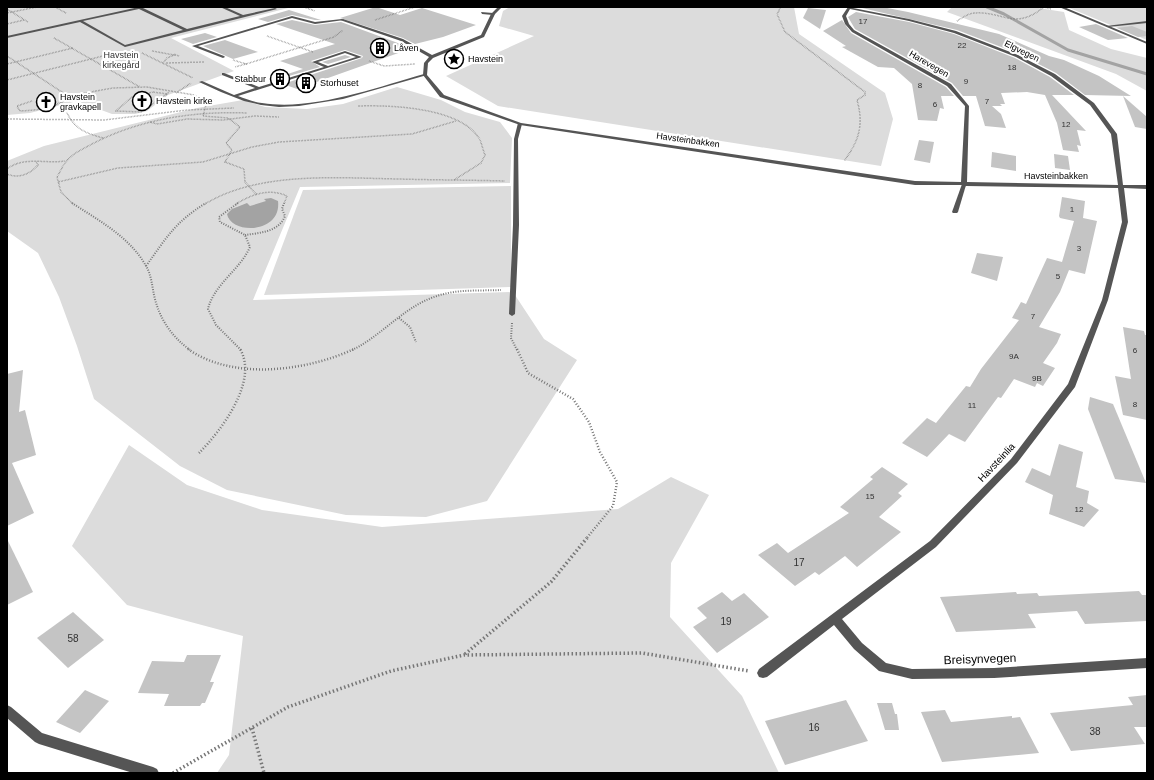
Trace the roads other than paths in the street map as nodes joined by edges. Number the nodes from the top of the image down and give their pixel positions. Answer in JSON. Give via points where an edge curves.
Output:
{"nodes":[{"id":1,"x":145,"y":7,"type":"edge"},
{"id":2,"x":222,"y":7,"type":"edge"},
{"id":3,"x":500,"y":7,"type":"edge"},
{"id":4,"x":1061,"y":7,"type":"edge"},
{"id":5,"x":138,"y":8,"type":"junction"},
{"id":6,"x":850,"y":8,"type":"edge"},
{"id":7,"x":275,"y":9,"type":"dead end"},
{"id":8,"x":482,"y":14,"type":"dead end"},
{"id":9,"x":493,"y":14,"type":"junction"},
{"id":10,"x":243,"y":16,"type":"junction"},
{"id":11,"x":342,"y":20,"type":"joint"},
{"id":12,"x":80,"y":21,"type":"junction"},
{"id":13,"x":1147,"y":22,"type":"edge"},
{"id":14,"x":1108,"y":26,"type":"junction"},
{"id":15,"x":186,"y":30,"type":"junction"},
{"id":16,"x":7,"y":37,"type":"edge"},
{"id":17,"x":1147,"y":43,"type":"edge"},
{"id":18,"x":223,"y":57,"type":"dead end"},
{"id":19,"x":432,"y":57,"type":"junction"},
{"id":20,"x":328,"y":67,"type":"junction"},
{"id":21,"x":223,"y":74,"type":"dead end"},
{"id":22,"x":425,"y":75,"type":"junction"},
{"id":23,"x":201,"y":82,"type":"road end"},
{"id":24,"x":258,"y":88,"type":"junction"},
{"id":25,"x":234,"y":96,"type":"junction"},
{"id":26,"x":520,"y":124,"type":"junction"},
{"id":27,"x":964,"y":185,"type":"junction"},
{"id":28,"x":1121,"y":186,"type":"junction"},
{"id":29,"x":1147,"y":187,"type":"edge"},
{"id":30,"x":955,"y":212,"type":"dead end"},
{"id":31,"x":512,"y":314,"type":"road end"},
{"id":32,"x":835,"y":619,"type":"junction"},
{"id":33,"x":1147,"y":663,"type":"edge"},
{"id":34,"x":763,"y":673,"type":"road end"},
{"id":35,"x":7,"y":711,"type":"edge"},
{"id":36,"x":153,"y":773,"type":"edge"}],
"edges":[{"from":1,"to":5,"type":"lane"},
{"from":2,"to":10,"type":"lane"},
{"from":3,"to":9,"type":"street"},
{"from":4,"to":14,"type":"street"},
{"from":5,"to":12,"type":"lane"},
{"from":5,"to":15,"type":"lane"},
{"from":6,"to":27,"type":"street","name":"Harevegen","via":[[844,16],[853,31],[949,85],[967,106]]},
{"from":6,"to":28,"type":"street","name":"Elgvegen","via":[[940,28],[984,42],[1053,75],[1092,104],[1114,134]]},
{"from":7,"to":10,"type":"lane"},
{"from":8,"to":9,"type":"lane"},
{"from":9,"to":19,"type":"street","via":[[484,36]]},
{"from":10,"to":15,"type":"lane"},
{"from":11,"to":18,"type":"lane","via":[[315,23],[292,17],[194,46]]},
{"from":11,"to":19,"type":"street","via":[[402,40]]},
{"from":12,"to":15,"type":"lane","via":[[127,47]]},
{"from":12,"to":16,"type":"lane"},
{"from":13,"to":14,"type":"lane"},
{"from":14,"to":17,"type":"street"},
{"from":19,"to":22,"type":"street","via":[[426,63]]},
{"from":20,"to":20,"type":"lane","via":[[356,58],[360,56],[345,52],[314,62]]},
{"from":20,"to":24,"type":"lane"},
{"from":21,"to":24,"type":"lane"},
{"from":22,"to":25,"type":"lane","via":[[356,94],[315,102],[274,105]]},
{"from":22,"to":26,"type":"street","name":"Havsteinbakken","via":[[442,96]]},
{"from":23,"to":25,"type":"lane"},
{"from":24,"to":25,"type":"lane"},
{"from":26,"to":27,"type":"street","name":"Havsteinbakken","via":[[915,183]]},
{"from":26,"to":31,"type":"lane","via":[[516,135]]},
{"from":27,"to":28,"type":"street","name":"Havsteinbakken"},
{"from":27,"to":30,"type":"lane"},
{"from":28,"to":29,"type":"street","name":"Havsteinbakken"},
{"from":28,"to":32,"type":"street","name":"Havsteinlia","via":[[1125,222],[1105,300],[1072,385],[1014,461],[933,544]]},
{"from":32,"to":33,"type":"street","name":"Breisynvegen","via":[[858,646],[882,667],[912,674],[994,673]]},
{"from":32,"to":34,"type":"street","name":"Havsteinlia"},
{"from":35,"to":36,"type":"street","via":[[39,738]]}]}
